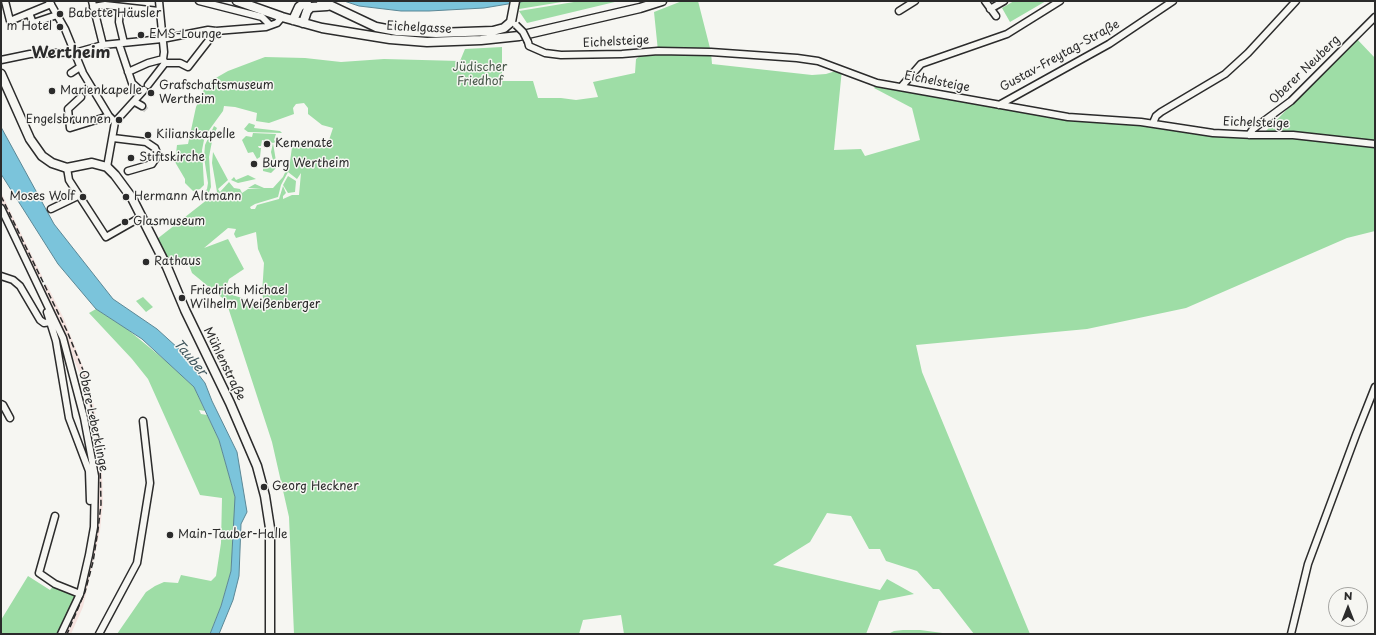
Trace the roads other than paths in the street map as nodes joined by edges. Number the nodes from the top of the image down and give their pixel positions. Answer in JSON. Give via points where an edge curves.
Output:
{"nodes":[{"id":1,"x":159,"y":1,"type":"edge"},
{"id":2,"x":199,"y":1,"type":"edge"},
{"id":3,"x":238,"y":1,"type":"edge"},
{"id":4,"x":307,"y":1,"type":"edge"},
{"id":5,"x":321,"y":1,"type":"edge"},
{"id":6,"x":515,"y":1,"type":"edge"},
{"id":7,"x":662,"y":1,"type":"edge"},
{"id":8,"x":915,"y":1,"type":"edge"},
{"id":9,"x":985,"y":1,"type":"edge"},
{"id":10,"x":1004,"y":1,"type":"edge"},
{"id":11,"x":1060,"y":1,"type":"edge"},
{"id":12,"x":1173,"y":1,"type":"edge"},
{"id":13,"x":1296,"y":1,"type":"edge"},
{"id":14,"x":7,"y":2,"type":"edge"},
{"id":15,"x":50,"y":2,"type":"edge"},
{"id":16,"x":93,"y":4,"type":"edge"},
{"id":17,"x":120,"y":6,"type":"junction"},
{"id":18,"x":330,"y":6,"type":"junction"},
{"id":19,"x":990,"y":8,"type":"junction"},
{"id":20,"x":159,"y":11,"type":"junction"},
{"id":21,"x":899,"y":11,"type":"dead end"},
{"id":22,"x":29,"y":13,"type":"junction"},
{"id":23,"x":57,"y":16,"type":"junction"},
{"id":24,"x":996,"y":16,"type":"dead end"},
{"id":25,"x":282,"y":17,"type":"junction"},
{"id":26,"x":1375,"y":17,"type":"edge"},
{"id":27,"x":293,"y":20,"type":"junction"},
{"id":28,"x":513,"y":21,"type":"junction"},
{"id":29,"x":303,"y":23,"type":"junction"},
{"id":30,"x":270,"y":25,"type":"junction"},
{"id":31,"x":216,"y":31,"type":"junction"},
{"id":32,"x":162,"y":38,"type":"junction"},
{"id":33,"x":121,"y":44,"type":"junction"},
{"id":34,"x":103,"y":45,"type":"junction"},
{"id":35,"x":73,"y":51,"type":"junction"},
{"id":36,"x":1,"y":60,"type":"edge"},
{"id":37,"x":164,"y":61,"type":"junction"},
{"id":38,"x":80,"y":67,"type":"junction"},
{"id":39,"x":128,"y":72,"type":"junction"},
{"id":40,"x":71,"y":73,"type":"dead end"},
{"id":41,"x":1,"y":74,"type":"edge"},
{"id":42,"x":91,"y":86,"type":"junction"},
{"id":43,"x":902,"y":86,"type":"junction"},
{"id":44,"x":86,"y":92,"type":"tunnel mouth"},
{"id":45,"x":142,"y":92,"type":"junction"},
{"id":46,"x":81,"y":97,"type":"tunnel mouth"},
{"id":47,"x":135,"y":102,"type":"junction"},
{"id":48,"x":999,"y":105,"type":"junction"},
{"id":49,"x":142,"y":106,"type":"tunnel mouth"},
{"id":50,"x":110,"y":116,"type":"junction"},
{"id":51,"x":116,"y":122,"type":"junction"},
{"id":52,"x":1153,"y":123,"type":"junction"},
{"id":53,"x":1249,"y":135,"type":"junction"},
{"id":54,"x":113,"y":138,"type":"junction"},
{"id":55,"x":1375,"y":144,"type":"edge"},
{"id":56,"x":107,"y":167,"type":"junction"},
{"id":57,"x":66,"y":168,"type":"junction"},
{"id":58,"x":128,"y":171,"type":"dead end"},
{"id":59,"x":78,"y":196,"type":"junction"},
{"id":60,"x":1,"y":208,"type":"edge"},
{"id":61,"x":51,"y":209,"type":"dead end"},
{"id":62,"x":141,"y":217,"type":"junction"},
{"id":63,"x":1,"y":276,"type":"edge"},
{"id":64,"x":36,"y":281,"type":"junction"},
{"id":65,"x":51,"y":322,"type":"junction"},
{"id":66,"x":1375,"y":387,"type":"edge"},
{"id":67,"x":1,"y":404,"type":"edge"},
{"id":68,"x":10,"y":418,"type":"dead end"},
{"id":69,"x":143,"y":421,"type":"dead end"},
{"id":70,"x":93,"y":511,"type":"junction"},
{"id":71,"x":55,"y":516,"type":"dead end"},
{"id":72,"x":80,"y":594,"type":"junction"},
{"id":73,"x":62,"y":634,"type":"edge"},
{"id":74,"x":99,"y":634,"type":"edge"},
{"id":75,"x":270,"y":634,"type":"edge"},
{"id":76,"x":1291,"y":634,"type":"edge"}],
"edges":[{"from":1,"to":20,"type":"street"},
{"from":2,"to":30,"type":"street","via":[[262,17]]},
{"from":3,"to":25,"type":"main road","name":"Eichelgasse"},
{"from":4,"to":27,"type":"main road","via":[[299,7]]},
{"from":5,"to":18,"type":"main road"},
{"from":6,"to":28,"type":"main road"},
{"from":7,"to":29,"type":"main road","name":"Eichelgasse","via":[[534,33],[481,40],[427,42],[369,36]]},
{"from":8,"to":21,"type":"street"},
{"from":9,"to":19,"type":"street"},
{"from":10,"to":19,"type":"street"},
{"from":11,"to":43,"type":"street","via":[[1007,34],[921,64]]},
{"from":12,"to":48,"type":"street","name":"Gustav-Freytag-Straße","via":[[1109,44]]},
{"from":13,"to":52,"type":"street","via":[[1225,74],[1161,112]]},
{"from":14,"to":22,"type":"street","via":[[10,21]]},
{"from":15,"to":22,"type":"street"},
{"from":15,"to":23,"type":"street"},
{"from":16,"to":17,"type":"street"},
{"from":16,"to":34,"type":"street"},
{"from":17,"to":20,"type":"street"},
{"from":17,"to":33,"type":"street"},
{"from":18,"to":28,"type":"main road","via":[[376,27],[408,32],[436,34],[493,31],[504,28]]},
{"from":18,"to":29,"type":"main road","via":[[311,7]]},
{"from":19,"to":24,"type":"street"},
{"from":20,"to":32,"type":"street"},
{"from":22,"to":23,"type":"street","via":[[34,23]]},
{"from":23,"to":35,"type":"street"},
{"from":25,"to":27,"type":"main road","name":"Eichelgasse"},
{"from":25,"to":30,"type":"street","via":[[280,21]]},
{"from":26,"to":53,"type":"street","name":"Oberer Neuberg","via":[[1291,101],[1253,129]]},
{"from":27,"to":29,"type":"main road","name":"Eichelgasse"},
{"from":28,"to":43,"type":"street","name":"Eichelsteige","bridge":true,"via":[[523,32],[530,46],[545,53],[561,55],[658,51],[711,52],[797,58],[818,61],[877,83]]},
{"from":30,"to":31,"type":"street"},
{"from":31,"to":32,"type":"street","via":[[208,30]]},
{"from":31,"to":37,"type":"street","via":[[188,67]]},
{"from":32,"to":33,"type":"street"},
{"from":32,"to":37,"type":"street"},
{"from":33,"to":34,"type":"street"},
{"from":33,"to":39,"type":"street"},
{"from":34,"to":35,"type":"street"},
{"from":35,"to":36,"type":"street","via":[[30,54]]},
{"from":35,"to":38,"type":"street"},
{"from":37,"to":39,"type":"street","via":[[148,63]]},
{"from":37,"to":45,"type":"street"},
{"from":38,"to":40,"type":"street"},
{"from":38,"to":42,"type":"street"},
{"from":39,"to":45,"type":"street","via":[[132,83]]},
{"from":41,"to":57,"type":"main road","via":[[35,148],[52,164]]},
{"from":42,"to":44,"type":"street"},
{"from":42,"to":50,"type":"street"},
{"from":43,"to":48,"type":"street","name":"Eichelsteige"},
{"from":45,"to":47,"type":"street"},
{"from":46,"to":50,"type":"street","via":[[68,109],[70,128]]},
{"from":47,"to":49,"type":"street"},
{"from":47,"to":51,"type":"street"},
{"from":48,"to":52,"type":"street","name":"Eichelsteige","via":[[1068,118]]},
{"from":50,"to":51,"type":"street"},
{"from":51,"to":54,"type":"street"},
{"from":52,"to":53,"type":"street","name":"Eichelsteige","via":[[1213,133]]},
{"from":53,"to":55,"type":"street","name":"Eichelsteige","via":[[1293,135]]},
{"from":54,"to":56,"type":"street"},
{"from":54,"to":58,"type":"street","via":[[146,142],[155,148],[158,155],[152,164]]},
{"from":56,"to":57,"type":"main road","via":[[92,163]]},
{"from":56,"to":62,"type":"main road","name":"Mühlenstraße","via":[[124,186]]},
{"from":57,"to":59,"type":"street"},
{"from":59,"to":61,"type":"street"},
{"from":59,"to":62,"type":"street","via":[[106,237]]},
{"from":60,"to":64,"type":"street"},
{"from":62,"to":75,"type":"main road","name":"Mühlenstraße","via":[[230,403],[257,466],[271,535]]},
{"from":63,"to":65,"type":"street","via":[[13,280],[20,286],[40,320]]},
{"from":64,"to":65,"type":"street","via":[[35,286]]},
{"from":64,"to":70,"type":"street","name":"Obere Leberklinge","via":[[63,338],[84,418],[95,476]]},
{"from":65,"to":70,"type":"street","via":[[69,418],[89,472]]},
{"from":66,"to":76,"type":"street","via":[[1308,564]]},
{"from":67,"to":68,"type":"street"},
{"from":69,"to":74,"type":"street","via":[[150,483],[137,563]]},
{"from":70,"to":72,"type":"street","name":"Obere Leberklinge","via":[[94,527]]},
{"from":71,"to":72,"type":"street","via":[[39,573],[55,584]]},
{"from":72,"to":73,"type":"street","name":"Obere Leberklinge"}]}
